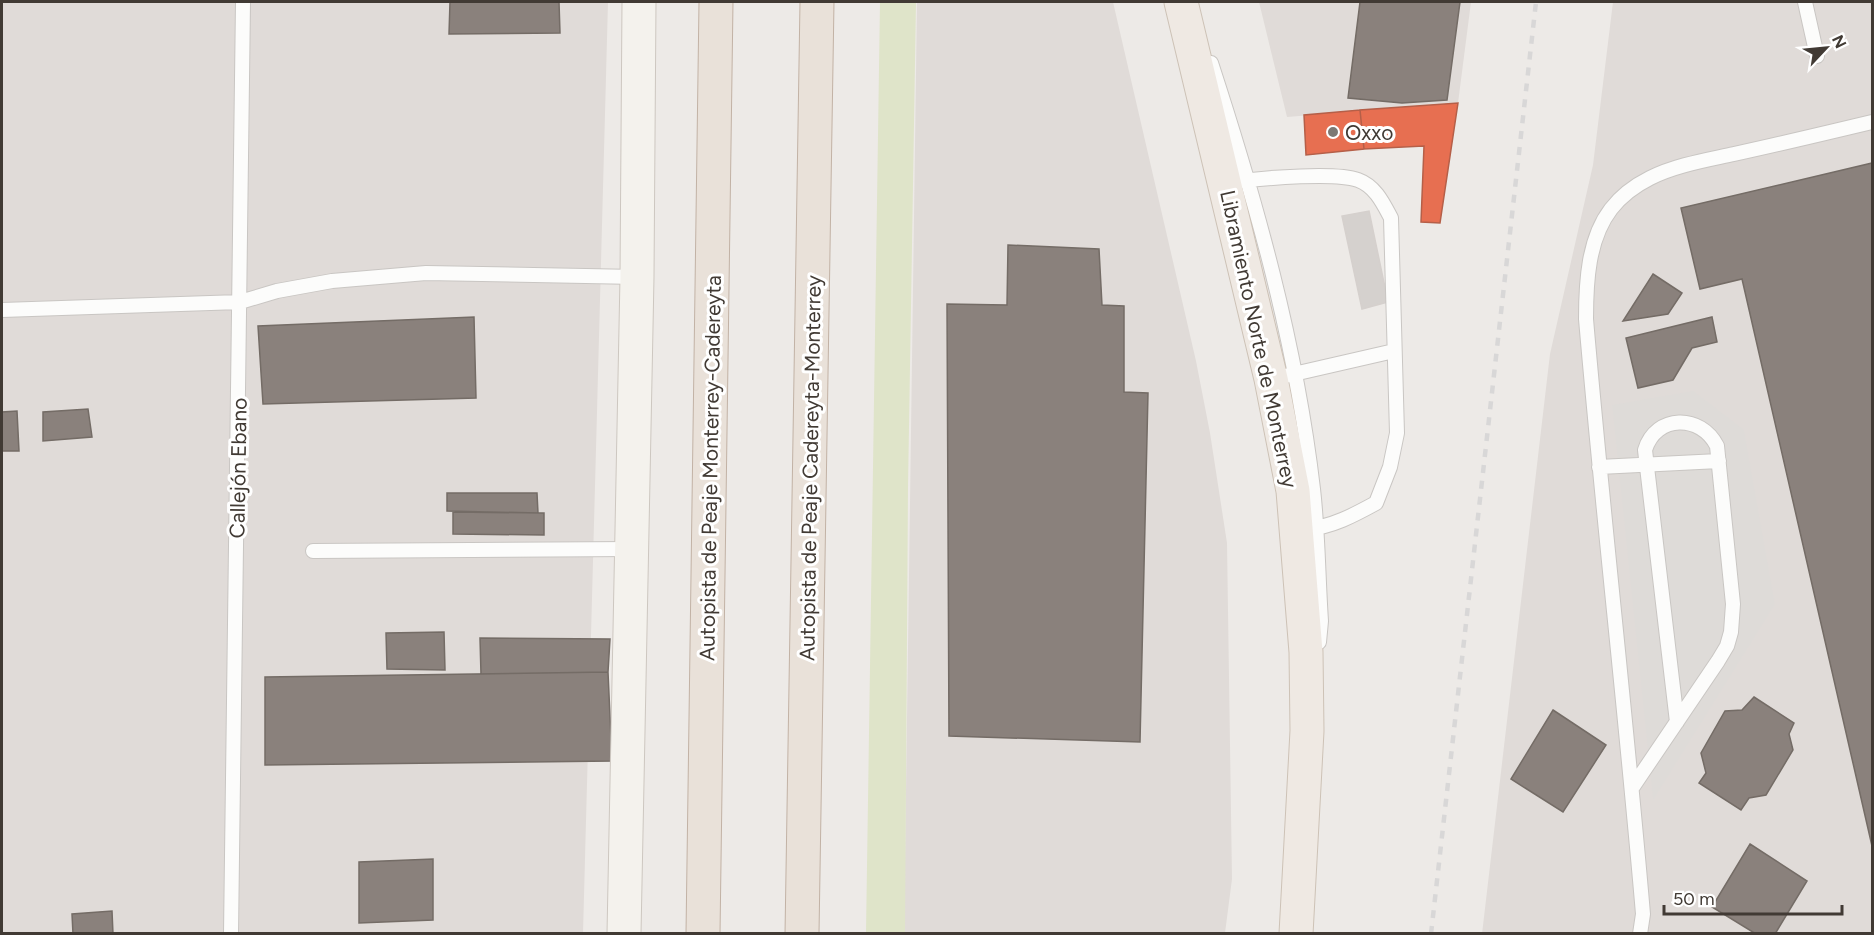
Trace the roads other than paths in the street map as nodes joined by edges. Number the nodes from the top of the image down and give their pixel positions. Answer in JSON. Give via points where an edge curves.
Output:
{"nodes":[{"id":1,"x":243,"y":2,"type":"edge"},
{"id":2,"x":639,"y":2,"type":"edge"},
{"id":3,"x":716,"y":2,"type":"edge"},
{"id":4,"x":817,"y":2,"type":"edge"},
{"id":5,"x":1181,"y":2,"type":"edge"},
{"id":6,"x":1190,"y":2,"type":"edge"},
{"id":7,"x":1805,"y":2,"type":"edge"},
{"id":8,"x":1817,"y":56,"type":"dead end"},
{"id":9,"x":1872,"y":122,"type":"edge"},
{"id":10,"x":1236,"y":181,"type":"junction"},
{"id":11,"x":637,"y":277,"type":"junction"},
{"id":12,"x":240,"y":302,"type":"junction"},
{"id":13,"x":2,"y":310,"type":"edge"},
{"id":14,"x":1394,"y":351,"type":"junction"},
{"id":15,"x":1283,"y":376,"type":"junction"},
{"id":16,"x":1719,"y":461,"type":"junction"},
{"id":17,"x":1646,"y":464,"type":"junction"},
{"id":18,"x":1599,"y":467,"type":"junction"},
{"id":19,"x":1306,"y":529,"type":"junction"},
{"id":20,"x":632,"y":549,"type":"junction"},
{"id":21,"x":313,"y":551,"type":"dead end"},
{"id":22,"x":1677,"y":722,"type":"junction"},
{"id":23,"x":1632,"y":788,"type":"junction"},
{"id":24,"x":231,"y":933,"type":"edge"},
{"id":25,"x":624,"y":933,"type":"edge"},
{"id":26,"x":703,"y":933,"type":"edge"},
{"id":27,"x":802,"y":933,"type":"edge"},
{"id":28,"x":1296,"y":933,"type":"edge"},
{"id":29,"x":1640,"y":933,"type":"edge"}],
"edges":[{"from":1,"to":12,"type":"lane","name":"Callejón Ebano"},
{"from":2,"to":11,"type":"street"},
{"from":3,"to":26,"type":"highway","name":"Autopista de Peaje Monterrey-Cadereyta"},
{"from":4,"to":27,"type":"highway","name":"Autopista de Peaje Cadereyta-Monterrey"},
{"from":5,"to":10,"type":"main road","name":"Libramiento Norte de Monterrey"},
{"from":6,"to":10,"type":"lane"},
{"from":7,"to":8,"type":"lane"},
{"from":9,"to":18,"type":"lane","via":[[1677,169],[1629,191],[1611,209],[1600,229],[1586,286]]},
{"from":10,"to":14,"type":"lane","via":[[1333,177],[1359,180],[1380,195],[1391,218]]},
{"from":10,"to":15,"type":"main road","name":"Libramiento Norte de Monterrey"},
{"from":11,"to":12,"type":"lane","via":[[426,273],[332,281]]},
{"from":11,"to":20,"type":"street"},
{"from":12,"to":13,"type":"lane"},
{"from":12,"to":24,"type":"lane","name":"Callejón Ebano"},
{"from":14,"to":15,"type":"lane"},
{"from":14,"to":19,"type":"lane","via":[[1397,434],[1376,503],[1346,519]]},
{"from":15,"to":19,"type":"main road","name":"Libramiento Norte de Monterrey","via":[[1293,491]]},
{"from":16,"to":17,"type":"lane"},
{"from":16,"to":17,"type":"lane","via":[[1717,446],[1704,429],[1691,423],[1677,423],[1657,430],[1649,438]]},
{"from":16,"to":22,"type":"lane","via":[[1733,604],[1731,632],[1718,661]]},
{"from":17,"to":18,"type":"lane"},
{"from":17,"to":22,"type":"lane"},
{"from":18,"to":23,"type":"lane"},
{"from":19,"to":28,"type":"main road","name":"Libramiento Norte de Monterrey","via":[[1307,731]]},
{"from":20,"to":21,"type":"lane"},
{"from":20,"to":25,"type":"street"},
{"from":22,"to":23,"type":"lane"},
{"from":23,"to":29,"type":"lane","via":[[1644,914]]}]}
